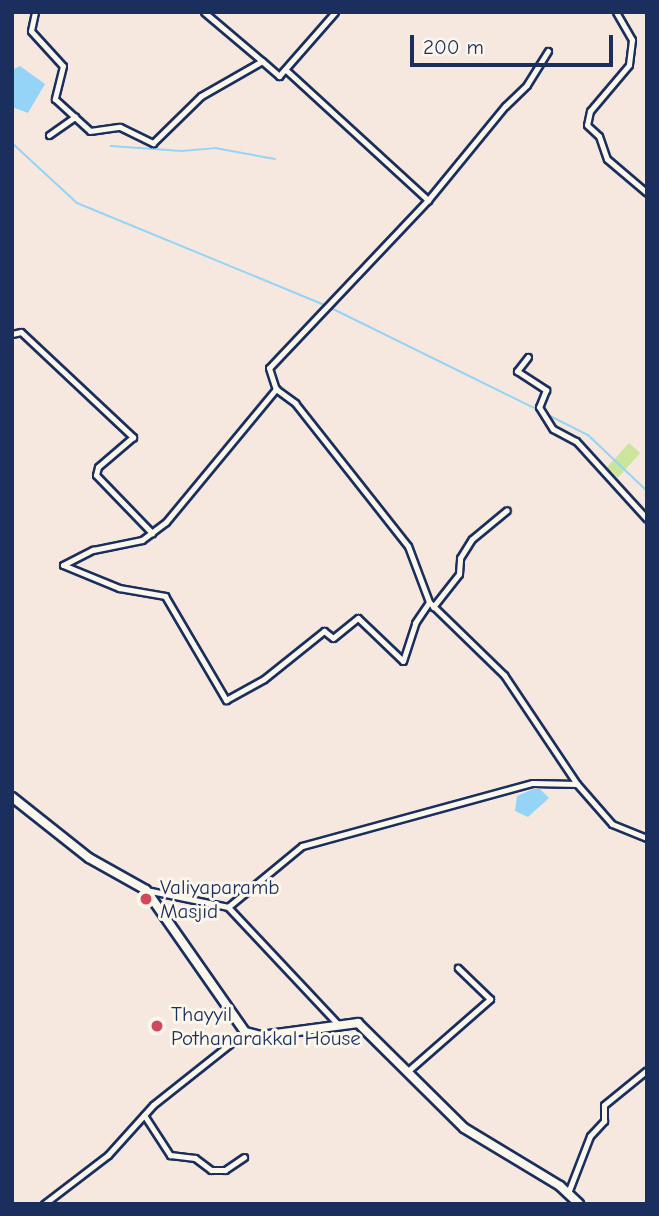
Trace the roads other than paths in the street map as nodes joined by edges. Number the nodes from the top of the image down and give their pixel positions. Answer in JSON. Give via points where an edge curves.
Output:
{"nodes":[{"id":1,"x":35,"y":12,"type":"edge"},
{"id":2,"x":204,"y":12,"type":"edge"},
{"id":3,"x":335,"y":12,"type":"edge"},
{"id":4,"x":616,"y":12,"type":"edge"},
{"id":5,"x":548,"y":51,"type":"dead end"},
{"id":6,"x":262,"y":61,"type":"junction"},
{"id":7,"x":286,"y":69,"type":"junction"},
{"id":8,"x":75,"y":117,"type":"junction"},
{"id":9,"x":49,"y":135,"type":"dead end"},
{"id":10,"x":647,"y":193,"type":"edge"},
{"id":11,"x":428,"y":200,"type":"junction"},
{"id":12,"x":12,"y":334,"type":"edge"},
{"id":13,"x":528,"y":357,"type":"dead end"},
{"id":14,"x":276,"y":389,"type":"junction"},
{"id":15,"x":507,"y":510,"type":"dead end"},
{"id":16,"x":647,"y":519,"type":"edge"},
{"id":17,"x":152,"y":533,"type":"junction"},
{"id":18,"x":431,"y":604,"type":"junction"},
{"id":19,"x":577,"y":784,"type":"junction"},
{"id":20,"x":12,"y":797,"type":"edge"},
{"id":21,"x":647,"y":838,"type":"edge"},
{"id":22,"x":146,"y":890,"type":"junction"},
{"id":23,"x":228,"y":907,"type":"junction"},
{"id":24,"x":457,"y":968,"type":"dead end"},
{"id":25,"x":339,"y":1026,"type":"junction"},
{"id":26,"x":245,"y":1032,"type":"junction"},
{"id":27,"x":409,"y":1070,"type":"junction"},
{"id":28,"x":647,"y":1070,"type":"edge"},
{"id":29,"x":145,"y":1115,"type":"junction"},
{"id":30,"x":244,"y":1157,"type":"dead end"},
{"id":31,"x":568,"y":1193,"type":"junction"},
{"id":32,"x":44,"y":1204,"type":"edge"},
{"id":33,"x":579,"y":1204,"type":"edge"}],
"edges":[{"from":1,"to":8,"type":"street","via":[[32,31],[63,66],[55,99]]},
{"from":2,"to":6,"type":"street"},
{"from":3,"to":7,"type":"street"},
{"from":4,"to":10,"type":"street","via":[[632,40],[629,65],[590,111],[587,125],[599,136],[607,159]]},
{"from":5,"to":11,"type":"street","via":[[527,85]]},
{"from":6,"to":7,"type":"street","via":[[279,76]]},
{"from":6,"to":8,"type":"street","via":[[201,96],[153,144],[120,127],[90,131]]},
{"from":7,"to":11,"type":"street"},
{"from":8,"to":9,"type":"street"},
{"from":11,"to":14,"type":"street","via":[[274,360],[269,368]]},
{"from":12,"to":17,"type":"street","via":[[21,331],[132,437],[98,467],[96,475]]},
{"from":13,"to":16,"type":"street","via":[[517,371],[546,390],[539,407],[553,429],[576,441]]},
{"from":14,"to":17,"type":"street"},
{"from":14,"to":18,"type":"street","via":[[295,403],[408,546]]},
{"from":15,"to":18,"type":"street","via":[[471,539],[460,558],[460,574]]},
{"from":17,"to":18,"type":"street","via":[[142,540],[93,550],[63,565],[119,588],[165,596],[226,700],[264,679],[324,631],[333,638],[358,618],[403,661],[415,623]]},
{"from":18,"to":19,"type":"street","via":[[504,675]]},
{"from":19,"to":21,"type":"street","via":[[612,824]]},
{"from":19,"to":23,"type":"street","via":[[533,783],[302,846]]},
{"from":20,"to":22,"type":"main road","via":[[89,858]]},
{"from":22,"to":23,"type":"street"},
{"from":22,"to":26,"type":"main road"},
{"from":23,"to":25,"type":"street"},
{"from":24,"to":27,"type":"street","via":[[490,999]]},
{"from":25,"to":26,"type":"main road","via":[[261,1036]]},
{"from":25,"to":27,"type":"main road","via":[[365,1027]]},
{"from":26,"to":29,"type":"street"},
{"from":27,"to":31,"type":"main road","via":[[464,1128]]},
{"from":28,"to":31,"type":"street","via":[[604,1105],[604,1121],[590,1136]]},
{"from":29,"to":30,"type":"street","via":[[170,1155],[195,1158],[211,1170],[225,1170]]},
{"from":29,"to":32,"type":"street","via":[[108,1155]]},
{"from":31,"to":33,"type":"main road"}]}
